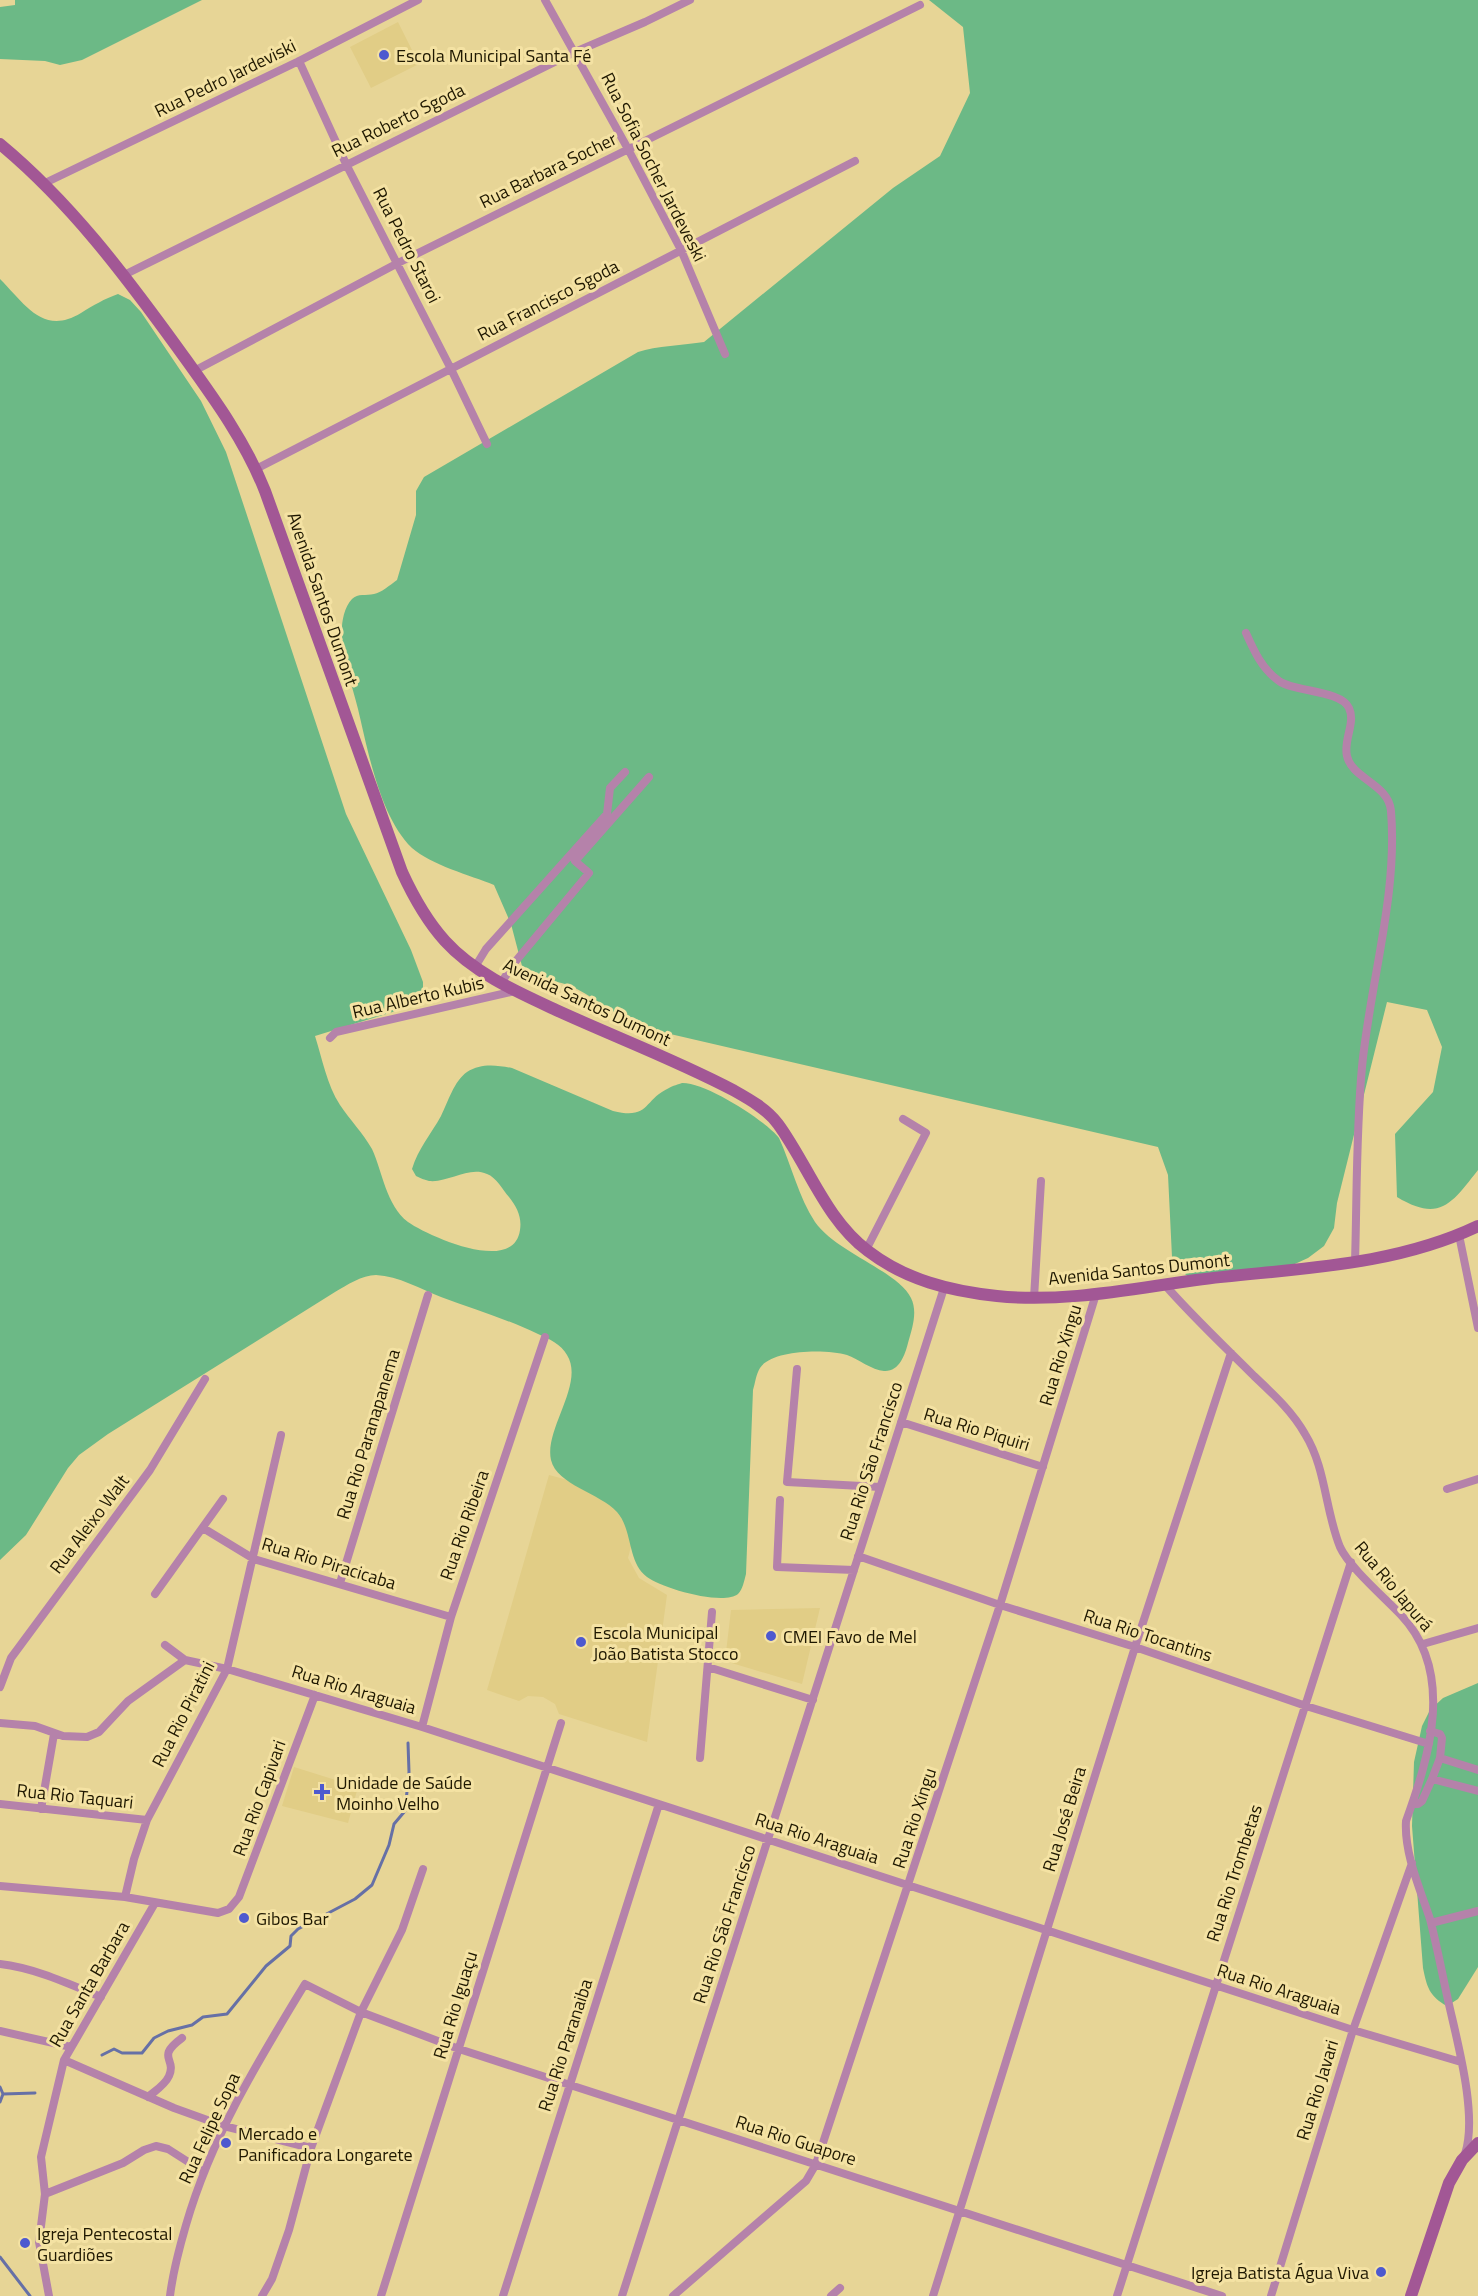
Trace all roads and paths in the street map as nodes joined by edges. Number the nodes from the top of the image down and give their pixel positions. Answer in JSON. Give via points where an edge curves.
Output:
{"nodes":[{"id":1,"x":418,"y":0,"type":"edge"},
{"id":2,"x":545,"y":0,"type":"edge"},
{"id":3,"x":690,"y":0,"type":"edge"},
{"id":4,"x":920,"y":5,"type":"dead end"},
{"id":5,"x":575,"y":52,"type":"junction"},
{"id":6,"x":299,"y":60,"type":"junction"},
{"id":7,"x":0,"y":144,"type":"edge"},
{"id":8,"x":628,"y":149,"type":"junction"},
{"id":9,"x":855,"y":161,"type":"dead end"},
{"id":10,"x":346,"y":164,"type":"junction"},
{"id":11,"x":45,"y":183,"type":"junction"},
{"id":12,"x":681,"y":250,"type":"junction"},
{"id":13,"x":398,"y":263,"type":"junction"},
{"id":14,"x":124,"y":275,"type":"junction"},
{"id":15,"x":725,"y":354,"type":"dead end"},
{"id":16,"x":451,"y":369,"type":"junction"},
{"id":17,"x":194,"y":371,"type":"junction"},
{"id":18,"x":487,"y":444,"type":"dead end"},
{"id":19,"x":256,"y":469,"type":"junction"},
{"id":20,"x":1246,"y":633,"type":"dead end"},
{"id":21,"x":625,"y":772,"type":"dead end"},
{"id":22,"x":649,"y":777,"type":"dead end"},
{"id":23,"x":475,"y":968,"type":"junction"},
{"id":24,"x":501,"y":982,"type":"junction"},
{"id":25,"x":515,"y":991,"type":"junction"},
{"id":26,"x":330,"y":1038,"type":"dead end"},
{"id":27,"x":903,"y":1119,"type":"dead end"},
{"id":28,"x":1041,"y":1181,"type":"dead end"},
{"id":29,"x":1478,"y":1226,"type":"edge"},
{"id":30,"x":1459,"y":1235,"type":"junction"},
{"id":31,"x":866,"y":1250,"type":"junction"},
{"id":32,"x":1355,"y":1262,"type":"junction"},
{"id":33,"x":1165,"y":1285,"type":"junction"},
{"id":34,"x":944,"y":1288,"type":"junction"},
{"id":35,"x":1096,"y":1294,"type":"junction"},
{"id":36,"x":428,"y":1295,"type":"dead end"},
{"id":37,"x":1034,"y":1298,"type":"junction"},
{"id":38,"x":1478,"y":1328,"type":"edge"},
{"id":39,"x":545,"y":1337,"type":"dead end"},
{"id":40,"x":1231,"y":1353,"type":"junction"},
{"id":41,"x":797,"y":1369,"type":"dead end"},
{"id":42,"x":205,"y":1379,"type":"dead end"},
{"id":43,"x":901,"y":1422,"type":"junction"},
{"id":44,"x":281,"y":1435,"type":"dead end"},
{"id":45,"x":1043,"y":1467,"type":"junction"},
{"id":46,"x":1478,"y":1479,"type":"edge"},
{"id":47,"x":880,"y":1487,"type":"junction"},
{"id":48,"x":1447,"y":1489,"type":"dead end"},
{"id":49,"x":223,"y":1499,"type":"dead end"},
{"id":50,"x":780,"y":1500,"type":"dead end"},
{"id":51,"x":203,"y":1528,"type":"junction"},
{"id":52,"x":858,"y":1556,"type":"junction"},
{"id":53,"x":254,"y":1559,"type":"junction"},
{"id":54,"x":1351,"y":1562,"type":"junction"},
{"id":55,"x":854,"y":1570,"type":"junction"},
{"id":56,"x":340,"y":1583,"type":"junction"},
{"id":57,"x":155,"y":1594,"type":"dead end"},
{"id":58,"x":1000,"y":1605,"type":"junction"},
{"id":59,"x":712,"y":1612,"type":"dead end"},
{"id":60,"x":451,"y":1617,"type":"junction"},
{"id":61,"x":1478,"y":1628,"type":"edge"},
{"id":62,"x":1423,"y":1644,"type":"junction"},
{"id":63,"x":165,"y":1645,"type":"dead end"},
{"id":64,"x":1135,"y":1647,"type":"junction"},
{"id":65,"x":0,"y":1657,"type":"edge"},
{"id":66,"x":11,"y":1658,"type":"junction"},
{"id":67,"x":185,"y":1660,"type":"junction"},
{"id":68,"x":708,"y":1667,"type":"junction"},
{"id":69,"x":227,"y":1669,"type":"junction"},
{"id":70,"x":0,"y":1687,"type":"edge"},
{"id":71,"x":315,"y":1695,"type":"junction"},
{"id":72,"x":813,"y":1700,"type":"junction"},
{"id":73,"x":1306,"y":1706,"type":"junction"},
{"id":74,"x":0,"y":1722,"type":"edge"},
{"id":75,"x":561,"y":1723,"type":"dead end"},
{"id":76,"x":422,"y":1727,"type":"junction"},
{"id":77,"x":1430,"y":1731,"type":"junction"},
{"id":78,"x":54,"y":1734,"type":"junction"},
{"id":79,"x":1429,"y":1744,"type":"junction"},
{"id":80,"x":700,"y":1758,"type":"dead end"},
{"id":81,"x":1440,"y":1758,"type":"junction"},
{"id":82,"x":547,"y":1767,"type":"junction"},
{"id":83,"x":1478,"y":1771,"type":"edge"},
{"id":84,"x":1432,"y":1779,"type":"junction"},
{"id":85,"x":1478,"y":1791,"type":"edge"},
{"id":86,"x":0,"y":1804,"type":"edge"},
{"id":87,"x":659,"y":1804,"type":"junction"},
{"id":88,"x":1413,"y":1804,"type":"junction"},
{"id":89,"x":41,"y":1809,"type":"junction"},
{"id":90,"x":147,"y":1821,"type":"junction"},
{"id":91,"x":769,"y":1840,"type":"junction"},
{"id":92,"x":1412,"y":1862,"type":"junction"},
{"id":93,"x":423,"y":1869,"type":"dead end"},
{"id":94,"x":0,"y":1886,"type":"edge"},
{"id":95,"x":909,"y":1886,"type":"junction"},
{"id":96,"x":125,"y":1898,"type":"junction"},
{"id":97,"x":155,"y":1903,"type":"junction"},
{"id":98,"x":1478,"y":1911,"type":"edge"},
{"id":99,"x":1431,"y":1923,"type":"junction"},
{"id":100,"x":1046,"y":1931,"type":"junction"},
{"id":101,"x":0,"y":1964,"type":"edge"},
{"id":102,"x":305,"y":1984,"type":"joint"},
{"id":103,"x":1215,"y":1985,"type":"junction"},
{"id":104,"x":101,"y":1997,"type":"junction"},
{"id":105,"x":361,"y":2013,"type":"junction"},
{"id":106,"x":1353,"y":2030,"type":"junction"},
{"id":107,"x":0,"y":2031,"type":"edge"},
{"id":108,"x":182,"y":2038,"type":"dead end"},
{"id":109,"x":71,"y":2047,"type":"junction"},
{"id":110,"x":459,"y":2049,"type":"junction"},
{"id":111,"x":64,"y":2060,"type":"junction"},
{"id":112,"x":1461,"y":2062,"type":"junction"},
{"id":113,"x":570,"y":2084,"type":"junction"},
{"id":114,"x":148,"y":2097,"type":"junction"},
{"id":115,"x":1469,"y":2101,"type":"junction"},
{"id":116,"x":1478,"y":2117,"type":"edge"},
{"id":117,"x":679,"y":2119,"type":"junction"},
{"id":118,"x":224,"y":2126,"type":"junction"},
{"id":119,"x":1478,"y":2143,"type":"edge"},
{"id":120,"x":311,"y":2148,"type":"junction"},
{"id":121,"x":1462,"y":2160,"type":"junction"},
{"id":122,"x":816,"y":2164,"type":"junction"},
{"id":123,"x":204,"y":2172,"type":"junction"},
{"id":124,"x":45,"y":2194,"type":"junction"},
{"id":125,"x":961,"y":2211,"type":"junction"},
{"id":126,"x":1127,"y":2265,"type":"junction"},
{"id":127,"x":840,"y":2288,"type":"dead end"},
{"id":128,"x":49,"y":2296,"type":"edge"},
{"id":129,"x":170,"y":2296,"type":"edge"},
{"id":130,"x":262,"y":2296,"type":"edge"},
{"id":131,"x":381,"y":2296,"type":"edge"},
{"id":132,"x":503,"y":2296,"type":"edge"},
{"id":133,"x":622,"y":2296,"type":"edge"},
{"id":134,"x":673,"y":2296,"type":"edge"},
{"id":135,"x":831,"y":2296,"type":"edge"},
{"id":136,"x":933,"y":2296,"type":"edge"},
{"id":137,"x":1116,"y":2296,"type":"edge"},
{"id":138,"x":1222,"y":2296,"type":"edge"},
{"id":139,"x":1271,"y":2296,"type":"edge"},
{"id":140,"x":1411,"y":2296,"type":"edge"}],
"edges":[{"from":1,"to":6,"type":"street","name":"Rua Pedro Jardeviski"},
{"from":2,"to":5,"type":"street","name":"Rua Sofia Socher Jardeveski"},
{"from":3,"to":5,"type":"street","name":"Rua Roberto Sgoda"},
{"from":4,"to":8,"type":"street","name":"Rua Barbara Socher"},
{"from":5,"to":8,"type":"street","name":"Rua Sofia Socher Jardeveski"},
{"from":5,"to":10,"type":"street","name":"Rua Roberto Sgoda"},
{"from":6,"to":10,"type":"street","name":"Rua Pedro Staroi"},
{"from":6,"to":11,"type":"street","name":"Rua Pedro Jardeviski"},
{"from":7,"to":11,"type":"street","name":"Avenida Santos Dumont"},
{"from":8,"to":12,"type":"street","name":"Rua Sofia Socher Jardeveski"},
{"from":8,"to":13,"type":"street","name":"Rua Barbara Socher"},
{"from":9,"to":12,"type":"street","name":"Rua Francisco Sgoda"},
{"from":10,"to":13,"type":"street","name":"Rua Pedro Staroi"},
{"from":10,"to":14,"type":"street","name":"Rua Roberto Sgoda"},
{"from":11,"to":14,"type":"street","name":"Avenida Santos Dumont"},
{"from":12,"to":15,"type":"street","name":"Rua Sofia Socher Jardeveski"},
{"from":12,"to":16,"type":"street","name":"Rua Francisco Sgoda"},
{"from":13,"to":16,"type":"street","name":"Rua Pedro Staroi"},
{"from":13,"to":17,"type":"street","name":"Rua Barbara Socher"},
{"from":14,"to":17,"type":"street","name":"Avenida Santos Dumont"},
{"from":16,"to":18,"type":"street","name":"Rua Pedro Staroi"},
{"from":16,"to":19,"type":"street","name":"Rua Francisco Sgoda"},
{"from":17,"to":19,"type":"street","name":"Avenida Santos Dumont"},
{"from":19,"to":23,"type":"street","name":"Avenida Santos Dumont","via":[[402,872],[446,941]]},
{"from":20,"to":32,"type":"street","via":[[1257,660],[1280,682],[1347,704],[1351,714],[1345,742],[1351,768],[1382,792],[1391,808],[1390,867],[1362,1067]]},
{"from":21,"to":23,"type":"street","via":[[610,788],[607,814],[486,949]]},
{"from":22,"to":24,"type":"street","via":[[575,861],[589,873]]},
{"from":23,"to":24,"type":"street","name":"Avenida Santos Dumont"},
{"from":24,"to":25,"type":"street","name":"Avenida Santos Dumont"},
{"from":25,"to":26,"type":"street","name":"Rua Alberto Kubis","via":[[336,1032]]},
{"from":25,"to":31,"type":"street","name":"Avenida Santos Dumont","via":[[689,1069],[758,1105],[777,1122],[845,1229]]},
{"from":27,"to":31,"type":"street","via":[[926,1133]]},
{"from":28,"to":37,"type":"street"},
{"from":29,"to":30,"type":"street","name":"Avenida Santos Dumont"},
{"from":30,"to":32,"type":"street","name":"Avenida Santos Dumont","via":[[1394,1256]]},
{"from":30,"to":38,"type":"street"},
{"from":31,"to":34,"type":"street","name":"Avenida Santos Dumont","via":[[900,1272]]},
{"from":32,"to":33,"type":"street","name":"Avenida Santos Dumont"},
{"from":33,"to":35,"type":"street","name":"Avenida Santos Dumont"},
{"from":33,"to":40,"type":"street","name":"Rua Rio Japurá"},
{"from":34,"to":37,"type":"street","name":"Avenida Santos Dumont"},
{"from":34,"to":43,"type":"street","name":"Rua Rio São Francisco"},
{"from":35,"to":37,"type":"street","name":"Avenida Santos Dumont"},
{"from":35,"to":45,"type":"street","name":"Rua Rio Xingu"},
{"from":36,"to":56,"type":"street","name":"Rua Rio Paranapanema"},
{"from":39,"to":60,"type":"street","name":"Rua Rio Ribeira"},
{"from":40,"to":54,"type":"street","name":"Rua Rio Japurá","via":[[1290,1412],[1306,1434],[1316,1455],[1341,1548]]},
{"from":40,"to":64,"type":"street","name":"Rua José Beira"},
{"from":41,"to":47,"type":"street","via":[[787,1482]]},
{"from":42,"to":66,"type":"street","name":"Rua Aleixo Walt","via":[[150,1470]]},
{"from":43,"to":45,"type":"street","name":"Rua Rio Piquiri"},
{"from":43,"to":47,"type":"street","name":"Rua Rio São Francisco"},
{"from":44,"to":53,"type":"street","name":"Rua Rio Piratini"},
{"from":45,"to":58,"type":"street","name":"Rua Rio Xingu"},
{"from":46,"to":48,"type":"street"},
{"from":47,"to":52,"type":"street","name":"Rua Rio São Francisco"},
{"from":49,"to":51,"type":"street"},
{"from":50,"to":55,"type":"street","via":[[777,1567]]},
{"from":51,"to":53,"type":"street","name":"Rua Rio Piracicaba"},
{"from":51,"to":57,"type":"street"},
{"from":52,"to":55,"type":"street","name":"Rua Rio São Francisco"},
{"from":52,"to":58,"type":"street","name":"Rua Rio Tocantins"},
{"from":53,"to":56,"type":"street","name":"Rua Rio Piracicaba"},
{"from":53,"to":69,"type":"street","name":"Rua Rio Piratini"},
{"from":54,"to":62,"type":"street","name":"Rua Rio Japurá","via":[[1410,1624]]},
{"from":54,"to":73,"type":"street","name":"Rua Rio Trombetas"},
{"from":55,"to":72,"type":"street","name":"Rua Rio São Francisco"},
{"from":56,"to":60,"type":"street","name":"Rua Rio Piracicaba"},
{"from":58,"to":64,"type":"street","name":"Rua Rio Tocantins"},
{"from":58,"to":95,"type":"street","name":"Rua Rio Xingu"},
{"from":59,"to":68,"type":"street"},
{"from":60,"to":76,"type":"street","name":"Rua Rio Ribeira"},
{"from":61,"to":62,"type":"street"},
{"from":62,"to":77,"type":"street","name":"Rua Rio Japurá","via":[[1434,1687]]},
{"from":63,"to":67,"type":"street","name":"Rua Rio Araguaia"},
{"from":64,"to":73,"type":"street","name":"Rua Rio Tocantins"},
{"from":64,"to":100,"type":"street","name":"Rua José Beira"},
{"from":65,"to":66,"type":"street"},
{"from":66,"to":70,"type":"street","name":"Rua Aleixo Walt"},
{"from":67,"to":69,"type":"street","name":"Rua Rio Araguaia"},
{"from":67,"to":78,"type":"street","via":[[128,1701],[99,1732],[79,1738]]},
{"from":68,"to":72,"type":"street"},
{"from":68,"to":80,"type":"street"},
{"from":69,"to":71,"type":"street","name":"Rua Rio Araguaia"},
{"from":69,"to":90,"type":"street","name":"Rua Rio Piratini"},
{"from":71,"to":76,"type":"street","name":"Rua Rio Araguaia"},
{"from":71,"to":97,"type":"street","name":"Rua Rio Capivari","via":[[240,1897],[229,1909],[218,1913]]},
{"from":72,"to":91,"type":"street","name":"Rua Rio São Francisco"},
{"from":73,"to":79,"type":"street","name":"Rua Rio Tocantins"},
{"from":73,"to":103,"type":"street","name":"Rua Rio Trombetas"},
{"from":74,"to":78,"type":"street","via":[[35,1726]]},
{"from":75,"to":82,"type":"street","name":"Rua Rio Iguaçu"},
{"from":76,"to":82,"type":"street","name":"Rua Rio Araguaia"},
{"from":77,"to":79,"type":"street","name":"Rua Rio Japurá"},
{"from":77,"to":81,"type":"street","via":[[1442,1738]]},
{"from":78,"to":89,"type":"street"},
{"from":79,"to":88,"type":"street","name":"Rua Rio Japurá"},
{"from":81,"to":83,"type":"street"},
{"from":81,"to":84,"type":"street"},
{"from":82,"to":87,"type":"street","name":"Rua Rio Araguaia"},
{"from":82,"to":110,"type":"street","name":"Rua Rio Iguaçu"},
{"from":84,"to":85,"type":"street"},
{"from":84,"to":88,"type":"street","via":[[1422,1801]]},
{"from":86,"to":89,"type":"street","name":"Rua Rio Taquari"},
{"from":87,"to":91,"type":"street","name":"Rua Rio Araguaia"},
{"from":87,"to":113,"type":"street","name":"Rua Rio Paranaiba"},
{"from":88,"to":92,"type":"street","name":"Rua Rio Japurá","via":[[1406,1821]]},
{"from":89,"to":90,"type":"street","name":"Rua Rio Taquari"},
{"from":90,"to":96,"type":"street","name":"Rua Rio Piratini"},
{"from":91,"to":95,"type":"street","name":"Rua Rio Araguaia"},
{"from":91,"to":117,"type":"street","name":"Rua Rio São Francisco"},
{"from":92,"to":99,"type":"street","name":"Rua Rio Japurá"},
{"from":92,"to":106,"type":"street","name":"Rua Rio Javari"},
{"from":93,"to":105,"type":"street","via":[[402,1930]]},
{"from":94,"to":96,"type":"street"},
{"from":95,"to":100,"type":"street","name":"Rua Rio Araguaia"},
{"from":95,"to":122,"type":"street","name":"Rua Rio Xingu"},
{"from":96,"to":97,"type":"street"},
{"from":97,"to":104,"type":"street","name":"Rua Santa Barbara"},
{"from":98,"to":99,"type":"street"},
{"from":99,"to":112,"type":"street","name":"Rua Rio Japurá"},
{"from":100,"to":103,"type":"street","name":"Rua Rio Araguaia"},
{"from":100,"to":125,"type":"street","name":"Rua José Beira"},
{"from":101,"to":104,"type":"street","via":[[14,1965]]},
{"from":102,"to":105,"type":"street","name":"Rua Rio Guapore"},
{"from":102,"to":118,"type":"street","name":"Rua Felipe Sopa"},
{"from":103,"to":106,"type":"street","name":"Rua Rio Araguaia"},
{"from":103,"to":126,"type":"street","name":"Rua Rio Trombetas"},
{"from":104,"to":109,"type":"street","name":"Rua Santa Barbara"},
{"from":105,"to":110,"type":"street","name":"Rua Rio Guapore"},
{"from":105,"to":120,"type":"street"},
{"from":106,"to":112,"type":"street","name":"Rua Rio Araguaia"},
{"from":106,"to":139,"type":"street","name":"Rua Rio Javari"},
{"from":107,"to":109,"type":"street"},
{"from":108,"to":114,"type":"street","via":[[168,2052],[168,2078]]},
{"from":109,"to":111,"type":"street","name":"Rua Santa Barbara"},
{"from":110,"to":113,"type":"street","name":"Rua Rio Guapore"},
{"from":110,"to":131,"type":"street","name":"Rua Rio Iguaçu"},
{"from":111,"to":114,"type":"street"},
{"from":111,"to":124,"type":"street","name":"Rua Santa Barbara","via":[[41,2157]]},
{"from":112,"to":115,"type":"street","name":"Rua Rio Japurá"},
{"from":113,"to":117,"type":"street","name":"Rua Rio Guapore"},
{"from":113,"to":132,"type":"street","name":"Rua Rio Paranaiba"},
{"from":114,"to":118,"type":"street"},
{"from":115,"to":116,"type":"street","name":"Rua Rio Japurá"},
{"from":115,"to":121,"type":"street","name":"Rua Rio Japurá","via":[[1469,2143]]},
{"from":117,"to":122,"type":"street","name":"Rua Rio Guapore"},
{"from":117,"to":133,"type":"street","name":"Rua Rio São Francisco"},
{"from":118,"to":120,"type":"street"},
{"from":118,"to":123,"type":"street","name":"Rua Felipe Sopa"},
{"from":119,"to":121,"type":"street"},
{"from":120,"to":130,"type":"street","via":[[290,2230]]},
{"from":121,"to":140,"type":"street","via":[[1449,2183]]},
{"from":122,"to":125,"type":"street","name":"Rua Rio Guapore"},
{"from":122,"to":134,"type":"street","name":"Rua Rio Xingu","via":[[806,2181]]},
{"from":123,"to":124,"type":"street","via":[[156,2145],[123,2163]]},
{"from":123,"to":129,"type":"street","name":"Rua Felipe Sopa","via":[[172,2272]]},
{"from":124,"to":128,"type":"street","name":"Rua Santa Barbara","via":[[39,2242]]},
{"from":125,"to":126,"type":"street","name":"Rua Rio Guapore"},
{"from":125,"to":136,"type":"street","name":"Rua José Beira"},
{"from":126,"to":137,"type":"street","name":"Rua Rio Trombetas"},
{"from":126,"to":138,"type":"street","name":"Rua Rio Guapore"},
{"from":127,"to":135,"type":"street"}]}
